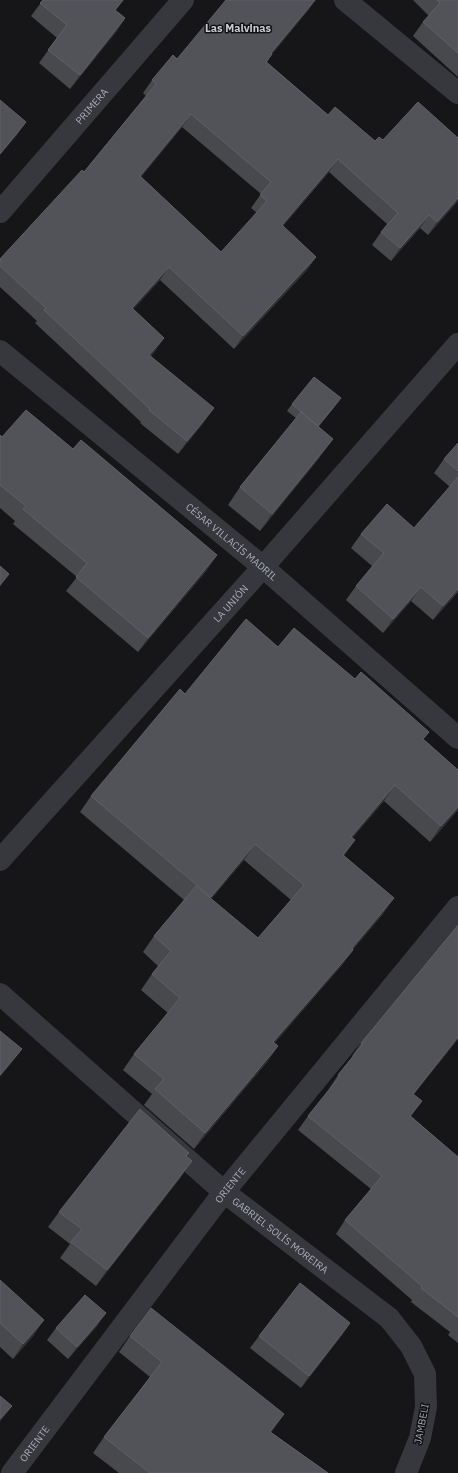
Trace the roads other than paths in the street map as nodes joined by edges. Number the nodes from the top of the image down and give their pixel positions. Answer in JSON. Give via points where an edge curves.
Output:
{"nodes":[{"id":1,"x":183,"y":0,"type":"edge"},
{"id":2,"x":345,"y":0,"type":"edge"},
{"id":3,"x":458,"y":93,"type":"edge"},
{"id":4,"x":0,"y":212,"type":"edge"},
{"id":5,"x":458,"y":344,"type":"edge"},
{"id":6,"x":0,"y":351,"type":"edge"},
{"id":7,"x":263,"y":567,"type":"junction"},
{"id":8,"x":458,"y":738,"type":"edge"},
{"id":9,"x":0,"y":860,"type":"edge"},
{"id":10,"x":458,"y":906,"type":"edge"},
{"id":11,"x":0,"y":994,"type":"edge"},
{"id":12,"x":224,"y":1192,"type":"junction"},
{"id":13,"x":425,"y":1374,"type":"joint"},
{"id":14,"x":12,"y":1473,"type":"edge"},
{"id":15,"x":406,"y":1473,"type":"edge"}],
"edges":[{"from":1,"to":4,"type":"street","name":"PRIMERA"},
{"from":2,"to":3,"type":"street"},
{"from":5,"to":7,"type":"street","name":"LA UNIÓN"},
{"from":6,"to":7,"type":"street","name":"CÉSAR VILLACÍS MADRIL"},
{"from":7,"to":8,"type":"street","name":"CÉSAR VILLACÍS MADRIL"},
{"from":7,"to":9,"type":"street","name":"LA UNIÓN"},
{"from":10,"to":12,"type":"street","name":"ORIENTE"},
{"from":11,"to":12,"type":"street","name":"GABRIEL SOLÍS MOREIRA"},
{"from":12,"to":13,"type":"street","name":"GABRIEL SOLÍS MOREIRA","via":[[389,1318],[411,1346]]},
{"from":12,"to":14,"type":"street","name":"ORIENTE"},
{"from":13,"to":15,"type":"street","name":"JAMBELI","via":[[425,1414],[420,1438]]}]}
